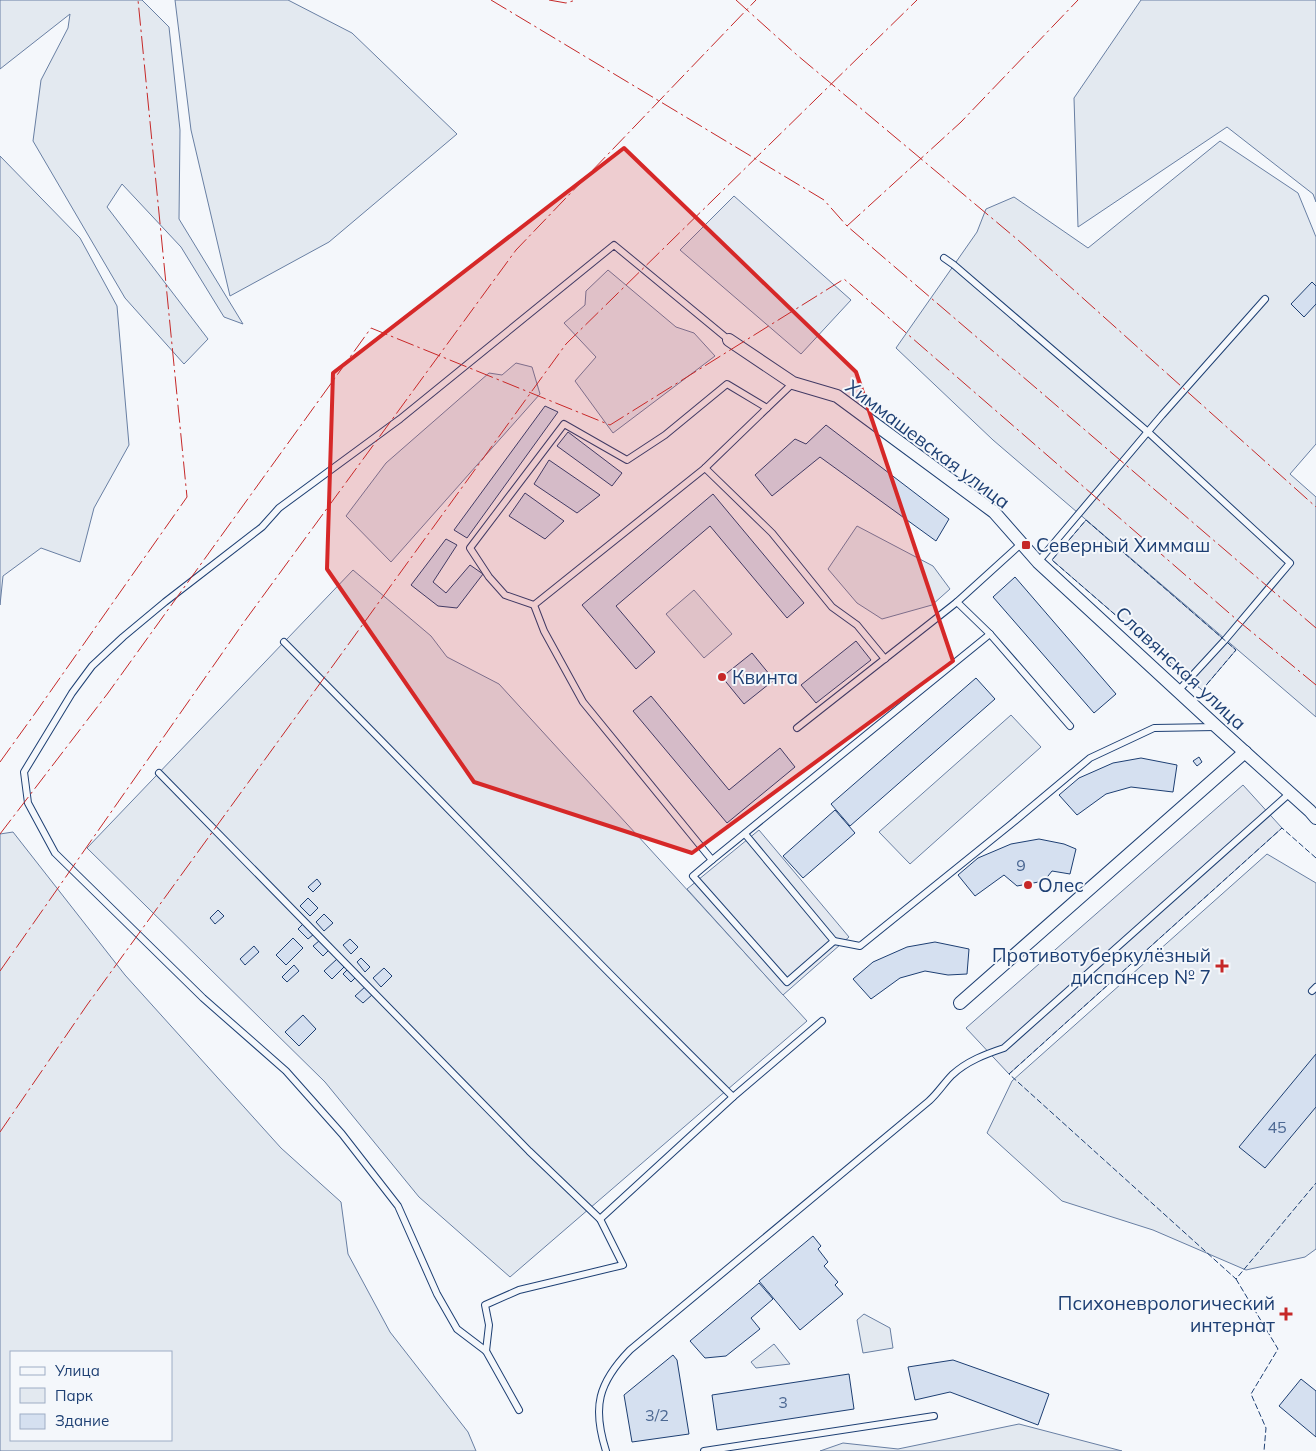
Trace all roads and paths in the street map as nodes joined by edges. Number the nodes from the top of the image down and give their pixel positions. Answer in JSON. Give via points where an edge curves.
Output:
{"nodes":[{"id":1,"x":944,"y":258,"type":"dead end"},
{"id":2,"x":1266,"y":299,"type":"dead end"},
{"id":3,"x":729,"y":340,"type":"joint"},
{"id":4,"x":793,"y":383,"type":"junction"},
{"id":5,"x":767,"y":408,"type":"junction"},
{"id":6,"x":1148,"y":432,"type":"junction"},
{"id":7,"x":705,"y":468,"type":"junction"},
{"id":8,"x":1022,"y":543,"type":"junction"},
{"id":9,"x":1038,"y":562,"type":"junction"},
{"id":10,"x":957,"y":602,"type":"junction"},
{"id":11,"x":534,"y":605,"type":"junction"},
{"id":12,"x":990,"y":634,"type":"junction"},
{"id":13,"x":284,"y":642,"type":"dead end"},
{"id":14,"x":885,"y":659,"type":"junction"},
{"id":15,"x":1178,"y":691,"type":"junction"},
{"id":16,"x":1070,"y":726,"type":"dead end"},
{"id":17,"x":797,"y":728,"type":"dead end"},
{"id":18,"x":1217,"y":728,"type":"junction"},
{"id":19,"x":1245,"y":752,"type":"junction"},
{"id":20,"x":159,"y":773,"type":"dead end"},
{"id":21,"x":1290,"y":793,"type":"junction"},
{"id":22,"x":1316,"y":818,"type":"edge"},
{"id":23,"x":745,"y":834,"type":"junction"},
{"id":24,"x":712,"y":860,"type":"junction"},
{"id":25,"x":834,"y":941,"type":"junction"},
{"id":26,"x":960,"y":1003,"type":"dead end"},
{"id":27,"x":822,"y":1021,"type":"dead end"},
{"id":28,"x":733,"y":1097,"type":"junction"},
{"id":29,"x":600,"y":1219,"type":"junction"},
{"id":30,"x":486,"y":1351,"type":"junction"},
{"id":31,"x":519,"y":1410,"type":"dead end"},
{"id":32,"x":934,"y":1416,"type":"dead end"},
{"id":33,"x":606,"y":1451,"type":"edge"},
{"id":34,"x":704,"y":1451,"type":"edge"}],
"edges":[{"from":1,"to":6,"type":"lane"},
{"from":2,"to":6,"type":"lane"},
{"from":3,"to":4,"type":"street","name":"Химмашевская улица"},
{"from":3,"to":30,"type":"lane","via":[[614,245],[400,419],[279,508],[262,527],[123,637],[92,666],[72,693],[24,772],[28,803],[56,854],[203,998],[286,1071],[342,1134],[398,1206],[437,1294],[457,1329]]},
{"from":4,"to":5,"type":"lane"},
{"from":4,"to":8,"type":"street","name":"Химмашевская улица","via":[[837,396],[994,512]]},
{"from":5,"to":7,"type":"lane"},
{"from":5,"to":11,"type":"lane","via":[[727,384],[665,435],[627,460],[564,424],[470,548],[504,595]]},
{"from":6,"to":9,"type":"lane"},
{"from":6,"to":15,"type":"lane","via":[[1290,563]]},
{"from":7,"to":11,"type":"lane"},
{"from":7,"to":14,"type":"lane","via":[[772,533],[832,607],[857,626]]},
{"from":8,"to":9,"type":"street","name":"Славянская улица"},
{"from":8,"to":10,"type":"lane"},
{"from":9,"to":15,"type":"street","name":"Славянская улица"},
{"from":10,"to":12,"type":"lane"},
{"from":10,"to":14,"type":"lane"},
{"from":11,"to":24,"type":"lane","via":[[544,631],[583,702]]},
{"from":12,"to":16,"type":"lane"},
{"from":12,"to":23,"type":"lane"},
{"from":13,"to":28,"type":"lane"},
{"from":14,"to":17,"type":"lane"},
{"from":15,"to":18,"type":"street","name":"Славянская улица"},
{"from":18,"to":19,"type":"street","name":"Славянская улица"},
{"from":18,"to":25,"type":"lane","via":[[1154,728],[1090,758],[860,946]]},
{"from":19,"to":21,"type":"street","name":"Славянская улица"},
{"from":19,"to":26,"type":"street"},
{"from":20,"to":29,"type":"lane","via":[[529,1151]]},
{"from":21,"to":22,"type":"street","name":"Славянская улица"},
{"from":21,"to":33,"type":"lane","via":[[1004,1048],[978,1057],[952,1075],[938,1093],[630,1350],[606,1380],[598,1403]]},
{"from":23,"to":24,"type":"lane"},
{"from":23,"to":25,"type":"lane"},
{"from":24,"to":25,"type":"lane","via":[[694,876],[787,982]]},
{"from":27,"to":28,"type":"lane"},
{"from":28,"to":29,"type":"lane"},
{"from":29,"to":30,"type":"lane","via":[[624,1265],[519,1290],[485,1304],[489,1325]]},
{"from":30,"to":31,"type":"lane"},
{"from":32,"to":34,"type":"lane"}]}
